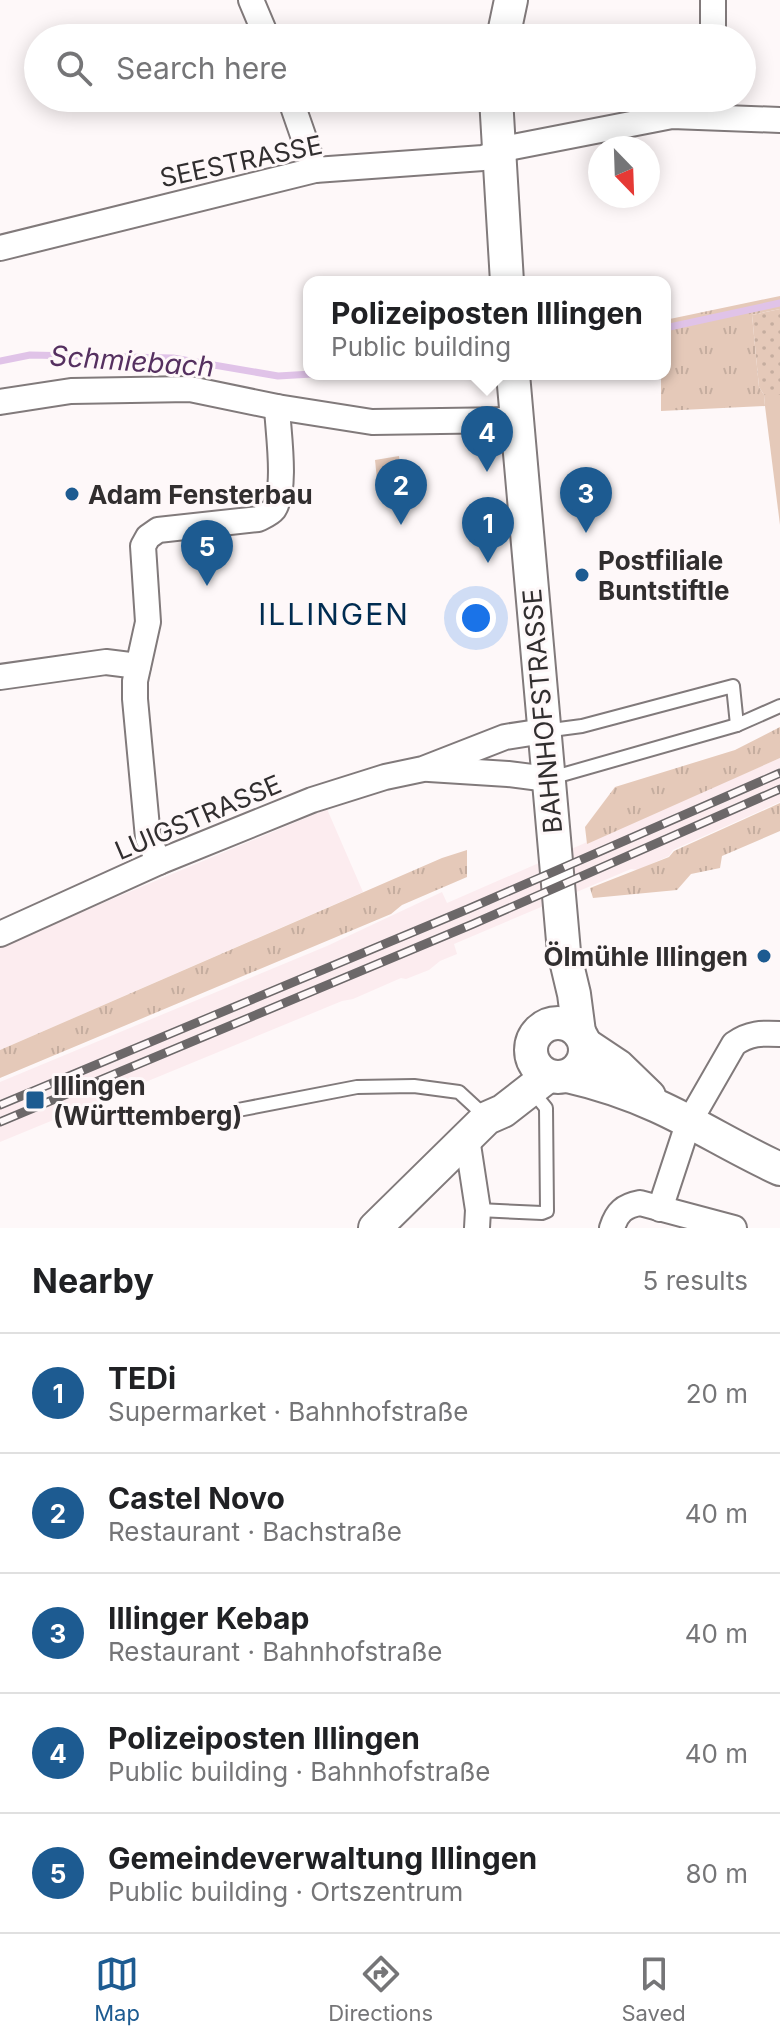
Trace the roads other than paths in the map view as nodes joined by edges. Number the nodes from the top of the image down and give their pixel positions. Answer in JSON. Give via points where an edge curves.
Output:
{"nodes":[{"id":1,"x":251,"y":0,"type":"edge"},
{"id":2,"x":511,"y":0,"type":"edge"},
{"id":3,"x":713,"y":0,"type":"edge"},
{"id":4,"x":261,"y":24,"type":"edge"},
{"id":5,"x":506,"y":24,"type":"edge"},
{"id":6,"x":713,"y":24,"type":"edge"},
{"id":7,"x":295,"y":112,"type":"edge"},
{"id":8,"x":497,"y":112,"type":"edge"},
{"id":9,"x":690,"y":112,"type":"edge"},
{"id":10,"x":739,"y":112,"type":"edge"},
{"id":11,"x":780,"y":120,"type":"edge"},
{"id":12,"x":498,"y":153,"type":"junction"},
{"id":13,"x":315,"y":170,"type":"junction"},
{"id":14,"x":0,"y":248,"type":"edge"},
{"id":15,"x":507,"y":276,"type":"edge"},
{"id":16,"x":513,"y":380,"type":"edge"},
{"id":17,"x":0,"y":402,"type":"edge"},
{"id":18,"x":277,"y":407,"type":"junction"},
{"id":19,"x":517,"y":420,"type":"junction"},
{"id":20,"x":138,"y":666,"type":"junction"},
{"id":21,"x":0,"y":677,"type":"edge"},
{"id":22,"x":780,"y":706,"type":"edge"},
{"id":23,"x":737,"y":725,"type":"junction"},
{"id":24,"x":544,"y":731,"type":"junction"},
{"id":25,"x":423,"y":769,"type":"junction"},
{"id":26,"x":548,"y":779,"type":"junction"},
{"id":27,"x":159,"y":862,"type":"junction"},
{"id":28,"x":0,"y":934,"type":"edge"},
{"id":29,"x":564,"y":952,"type":"junction"},
{"id":30,"x":543,"y":1027,"type":"junction"},
{"id":31,"x":780,"y":1034,"type":"edge"},
{"id":32,"x":582,"y":1038,"type":"junction"},
{"id":33,"x":544,"y":1074,"type":"junction"},
{"id":34,"x":660,"y":1107,"type":"junction"},
{"id":35,"x":238,"y":1110,"type":"dead end"},
{"id":36,"x":688,"y":1124,"type":"junction"},
{"id":37,"x":477,"y":1128,"type":"junction"},
{"id":38,"x":780,"y":1169,"type":"edge"},
{"id":39,"x":660,"y":1209,"type":"junction"},
{"id":40,"x":477,"y":1219,"type":"edge"},
{"id":41,"x":375,"y":1228,"type":"edge"},
{"id":42,"x":612,"y":1228,"type":"edge"},
{"id":43,"x":734,"y":1228,"type":"edge"}],
"edges":[{"from":1,"to":4,"type":"street"},
{"from":2,"to":5,"type":"street"},
{"from":3,"to":6,"type":"street"},
{"from":7,"to":13,"type":"street"},
{"from":8,"to":12,"type":"street"},
{"from":9,"to":12,"type":"street","name":"SEESTRASSE"},
{"from":10,"to":11,"type":"street","name":"SEESTRASSE"},
{"from":12,"to":13,"type":"street","name":"SEESTRASSE"},
{"from":12,"to":15,"type":"street"},
{"from":13,"to":14,"type":"street","name":"SEESTRASSE"},
{"from":16,"to":19,"type":"street","name":"BAHNHOFSTRASSE"},
{"from":17,"to":18,"type":"street","via":[[71,391],[190,389]]},
{"from":18,"to":19,"type":"street","via":[[372,422]]},
{"from":18,"to":20,"type":"street","via":[[280,485],[272,512],[258,519],[158,530],[143,546],[148,622]]},
{"from":19,"to":24,"type":"street","name":"BAHNHOFSTRASSE"},
{"from":20,"to":21,"type":"street","via":[[106,662]]},
{"from":20,"to":27,"type":"street","via":[[135,699],[148,838]]},
{"from":22,"to":23,"type":"lane"},
{"from":23,"to":24,"type":"lane","via":[[733,686]]},
{"from":23,"to":26,"type":"lane"},
{"from":24,"to":25,"type":"street","name":"LUIGSTRASSE","via":[[505,737]]},
{"from":24,"to":26,"type":"street","name":"BAHNHOFSTRASSE"},
{"from":25,"to":26,"type":"street","name":"LUIGSTRASSE"},
{"from":25,"to":27,"type":"street","name":"LUIGSTRASSE","via":[[325,795]]},
{"from":26,"to":29,"type":"street","name":"BAHNHOFSTRASSE"},
{"from":27,"to":28,"type":"street","name":"LUIGSTRASSE"},
{"from":29,"to":30,"type":"street","name":"BAHNHOFSTRASSE"},
{"from":29,"to":32,"type":"street","name":"BAHNHOFSTRASSE"},
{"from":30,"to":32,"type":"street","via":[[562,1023]]},
{"from":30,"to":33,"type":"street","via":[[532,1040]]},
{"from":31,"to":36,"type":"street","via":[[759,1033],[734,1044]]},
{"from":32,"to":33,"type":"street","via":[[584,1060],[574,1072]]},
{"from":32,"to":34,"type":"street"},
{"from":33,"to":34,"type":"street","via":[[608,1086]]},
{"from":33,"to":37,"type":"street","via":[[494,1101]]},
{"from":33,"to":40,"type":"lane","via":[[539,1096],[546,1108],[547,1211]]},
{"from":34,"to":36,"type":"street"},
{"from":35,"to":37,"type":"lane","via":[[357,1087],[414,1086],[459,1092]]},
{"from":36,"to":38,"type":"street"},
{"from":36,"to":39,"type":"street"},
{"from":37,"to":40,"type":"street"},
{"from":37,"to":41,"type":"street"},
{"from":39,"to":42,"type":"street","via":[[640,1203],[626,1206]]},
{"from":39,"to":43,"type":"street"}]}
